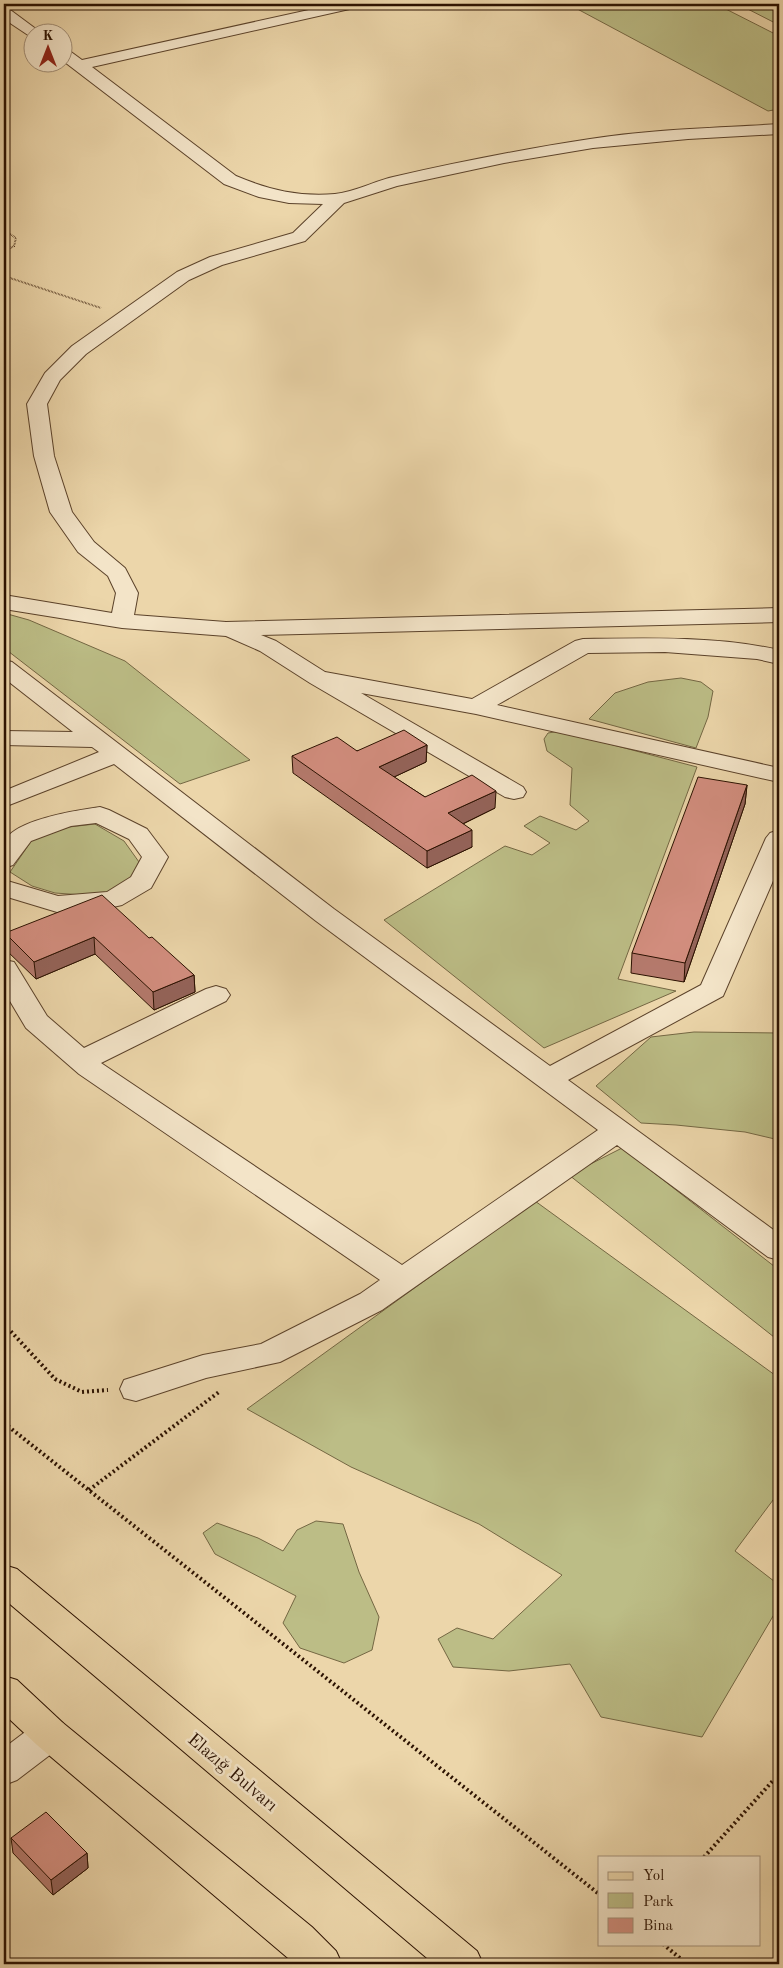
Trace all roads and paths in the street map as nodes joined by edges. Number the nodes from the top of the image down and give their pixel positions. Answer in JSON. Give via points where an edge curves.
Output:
{"nodes":[{"id":1,"x":354,"y":4,"type":"edge"},
{"id":2,"x":4,"y":12,"type":"edge"},
{"id":3,"x":22,"y":24,"type":"edge"},
{"id":4,"x":72,"y":59,"type":"edge"},
{"id":5,"x":80,"y":65,"type":"junction"},
{"id":6,"x":779,"y":129,"type":"edge"},
{"id":7,"x":259,"y":192,"type":"junction"},
{"id":8,"x":338,"y":198,"type":"junction"},
{"id":9,"x":318,"y":220,"type":"junction"},
{"id":10,"x":4,"y":230,"type":"edge"},
{"id":11,"x":4,"y":251,"type":"edge"},
{"id":12,"x":4,"y":276,"type":"edge"},
{"id":13,"x":128,"y":316,"type":"junction"},
{"id":14,"x":4,"y":602,"type":"edge"},
{"id":15,"x":779,"y":615,"type":"edge"},
{"id":16,"x":122,"y":621,"type":"junction"},
{"id":17,"x":226,"y":629,"type":"junction"},
{"id":18,"x":779,"y":657,"type":"edge"},
{"id":19,"x":4,"y":667,"type":"edge"},
{"id":20,"x":318,"y":678,"type":"junction"},
{"id":21,"x":476,"y":707,"type":"junction"},
{"id":22,"x":4,"y":738,"type":"edge"},
{"id":23,"x":108,"y":747,"type":"junction"},
{"id":24,"x":779,"y":774,"type":"edge"},
{"id":25,"x":514,"y":792,"type":"dead end"},
{"id":26,"x":4,"y":800,"type":"edge"},
{"id":27,"x":779,"y":838,"type":"edge"},
{"id":28,"x":4,"y":860,"type":"edge"},
{"id":29,"x":4,"y":888,"type":"edge"},
{"id":30,"x":4,"y":968,"type":"edge"},
{"id":31,"x":216,"y":995,"type":"dead end"},
{"id":32,"x":81,"y":1061,"type":"junction"},
{"id":33,"x":548,"y":1079,"type":"junction"},
{"id":34,"x":618,"y":1130,"type":"junction"},
{"id":35,"x":779,"y":1248,"type":"edge"},
{"id":36,"x":402,"y":1280,"type":"junction"},
{"id":37,"x":4,"y":1324,"type":"edge"},
{"id":38,"x":136,"y":1389,"type":"joint"},
{"id":39,"x":222,"y":1389,"type":"dead end"},
{"id":40,"x":4,"y":1423,"type":"edge"},
{"id":41,"x":89,"y":1490,"type":"junction"},
{"id":42,"x":4,"y":1579,"type":"edge"},
{"id":43,"x":4,"y":1692,"type":"edge"},
{"id":44,"x":50,"y":1734,"type":"junction"},
{"id":45,"x":4,"y":1769,"type":"edge"},
{"id":46,"x":779,"y":1774,"type":"edge"},
{"id":47,"x":705,"y":1856,"type":"edge"},
{"id":48,"x":598,"y":1893,"type":"edge"},
{"id":49,"x":665,"y":1946,"type":"edge"},
{"id":50,"x":322,"y":1964,"type":"edge"},
{"id":51,"x":463,"y":1964,"type":"edge"},
{"id":52,"x":687,"y":1964,"type":"edge"}],
"edges":[{"from":1,"to":5,"type":"street"},
{"from":2,"to":3,"type":"street"},
{"from":4,"to":5,"type":"street"},
{"from":5,"to":7,"type":"street","via":[[230,180]]},
{"from":6,"to":8,"type":"street","via":[[593,142],[393,182]]},
{"from":7,"to":8,"type":"street","via":[[289,198]]},
{"from":7,"to":9,"type":"street","via":[[298,207]]},
{"from":8,"to":9,"type":"street"},
{"from":9,"to":13,"type":"street","via":[[299,238],[216,261],[183,276]]},
{"from":10,"to":11,"type":"path","via":[[16,238],[14,246]]},
{"from":12,"to":13,"type":"path"},
{"from":13,"to":16,"type":"street","via":[[79,350],[52,377],[37,404],[44,456],[61,512],[86,547],[117,573],[128,593]]},
{"from":14,"to":16,"type":"street"},
{"from":15,"to":17,"type":"street"},
{"from":16,"to":17,"type":"street"},
{"from":17,"to":20,"type":"street","via":[[268,646]]},
{"from":18,"to":21,"type":"street","via":[[757,652],[665,645],[583,646]]},
{"from":19,"to":23,"type":"street"},
{"from":20,"to":21,"type":"street"},
{"from":20,"to":25,"type":"street"},
{"from":21,"to":24,"type":"street"},
{"from":22,"to":23,"type":"street"},
{"from":23,"to":26,"type":"street"},
{"from":23,"to":33,"type":"street","via":[[325,915]]},
{"from":27,"to":33,"type":"street","via":[[713,990]]},
{"from":28,"to":29,"type":"street","via":[[22,836],[66,819],[100,816],[138,834],[155,857],[142,882],[113,899],[57,904]]},
{"from":30,"to":32,"type":"street","via":[[36,1022]]},
{"from":31,"to":32,"type":"street"},
{"from":32,"to":36,"type":"street"},
{"from":33,"to":34,"type":"street"},
{"from":34,"to":35,"type":"street"},
{"from":34,"to":36,"type":"street"},
{"from":36,"to":38,"type":"street","via":[[371,1302],[269,1354],[203,1367]]},
{"from":37,"to":38,"type":"path","via":[[55,1379],[82,1392]]},
{"from":39,"to":41,"type":"path"},
{"from":40,"to":41,"type":"path"},
{"from":41,"to":48,"type":"path"},
{"from":42,"to":51,"type":"main road","name":"Elazığ Bulvarı"},
{"from":43,"to":44,"type":"main road"},
{"from":44,"to":45,"type":"street"},
{"from":44,"to":50,"type":"main road","via":[[298,1940]]},
{"from":46,"to":47,"type":"path"},
{"from":49,"to":52,"type":"path"}]}
